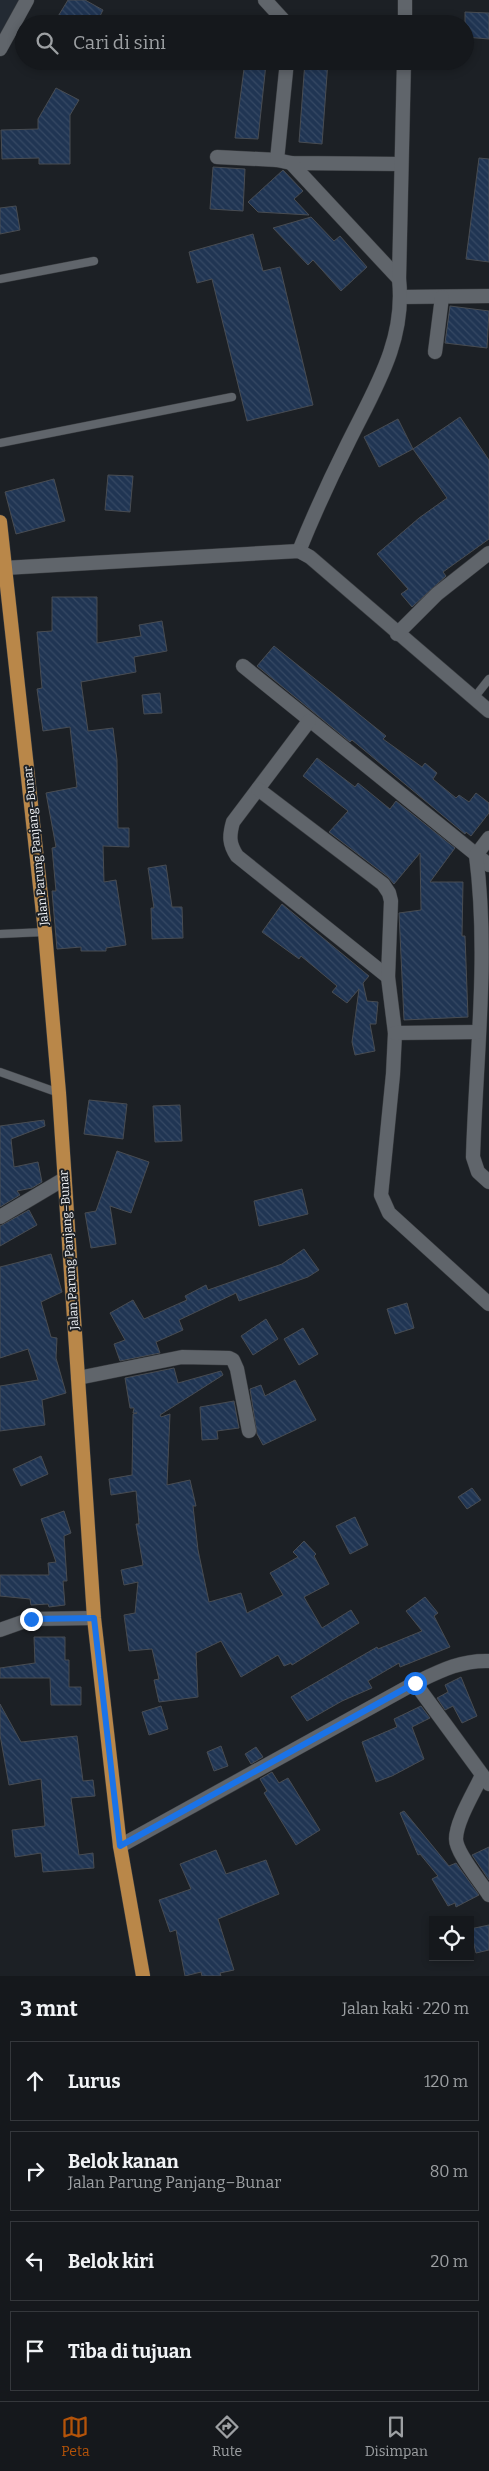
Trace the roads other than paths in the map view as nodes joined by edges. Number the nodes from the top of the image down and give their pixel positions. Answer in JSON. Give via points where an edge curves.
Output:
{"nodes":[{"id":1,"x":27,"y":0,"type":"edge"},
{"id":2,"x":265,"y":0,"type":"edge"},
{"id":3,"x":405,"y":0,"type":"edge"},
{"id":4,"x":19,"y":15,"type":"edge"},
{"id":5,"x":279,"y":15,"type":"edge"},
{"id":6,"x":404,"y":15,"type":"edge"},
{"id":7,"x":15,"y":22,"type":"edge"},
{"id":8,"x":0,"y":49,"type":"edge"},
{"id":9,"x":286,"y":70,"type":"edge"},
{"id":10,"x":404,"y":70,"type":"edge"},
{"id":11,"x":217,"y":157,"type":"dead end"},
{"id":12,"x":277,"y":160,"type":"junction"},
{"id":13,"x":291,"y":162,"type":"junction"},
{"id":14,"x":401,"y":164,"type":"junction"},
{"id":15,"x":94,"y":261,"type":"dead end"},
{"id":16,"x":0,"y":279,"type":"edge"},
{"id":17,"x":399,"y":279,"type":"junction"},
{"id":18,"x":442,"y":296,"type":"junction"},
{"id":19,"x":489,"y":296,"type":"edge"},
{"id":20,"x":401,"y":297,"type":"junction"},
{"id":21,"x":434,"y":352,"type":"dead end"},
{"id":22,"x":232,"y":397,"type":"dead end"},
{"id":23,"x":0,"y":443,"type":"edge"},
{"id":24,"x":0,"y":522,"type":"edge"},
{"id":25,"x":299,"y":551,"type":"junction"},
{"id":26,"x":489,"y":553,"type":"edge"},
{"id":27,"x":4,"y":568,"type":"junction"},
{"id":28,"x":397,"y":634,"type":"junction"},
{"id":29,"x":243,"y":666,"type":"dead end"},
{"id":30,"x":489,"y":680,"type":"edge"},
{"id":31,"x":474,"y":698,"type":"junction"},
{"id":32,"x":489,"y":711,"type":"edge"},
{"id":33,"x":309,"y":721,"type":"junction"},
{"id":34,"x":258,"y":789,"type":"junction"},
{"id":35,"x":489,"y":838,"type":"edge"},
{"id":36,"x":476,"y":854,"type":"junction"},
{"id":37,"x":489,"y":865,"type":"edge"},
{"id":38,"x":45,"y":932,"type":"junction"},
{"id":39,"x":0,"y":934,"type":"edge"},
{"id":40,"x":388,"y":977,"type":"junction"},
{"id":41,"x":485,"y":986,"type":"edge"},
{"id":42,"x":478,"y":1032,"type":"junction"},
{"id":43,"x":395,"y":1033,"type":"junction"},
{"id":44,"x":0,"y":1072,"type":"edge"},
{"id":45,"x":59,"y":1093,"type":"junction"},
{"id":46,"x":64,"y":1179,"type":"junction"},
{"id":47,"x":489,"y":1182,"type":"edge"},
{"id":48,"x":0,"y":1217,"type":"edge"},
{"id":49,"x":489,"y":1304,"type":"edge"},
{"id":50,"x":78,"y":1378,"type":"junction"},
{"id":51,"x":249,"y":1431,"type":"dead end"},
{"id":52,"x":94,"y":1618,"type":"junction"},
{"id":53,"x":0,"y":1630,"type":"edge"},
{"id":54,"x":489,"y":1661,"type":"edge"},
{"id":55,"x":415,"y":1683,"type":"junction"},
{"id":56,"x":486,"y":1779,"type":"edge"},
{"id":57,"x":120,"y":1846,"type":"junction"},
{"id":58,"x":489,"y":1895,"type":"edge"},
{"id":59,"x":143,"y":1976,"type":"edge"}],
"edges":[{"from":1,"to":4,"type":"street"},
{"from":2,"to":5,"type":"street"},
{"from":3,"to":6,"type":"street"},
{"from":7,"to":8,"type":"street"},
{"from":9,"to":12,"type":"street"},
{"from":10,"to":14,"type":"street"},
{"from":11,"to":12,"type":"street"},
{"from":12,"to":13,"type":"street"},
{"from":13,"to":14,"type":"street"},
{"from":13,"to":17,"type":"street"},
{"from":14,"to":17,"type":"street"},
{"from":15,"to":16,"type":"lane"},
{"from":17,"to":20,"type":"street"},
{"from":18,"to":19,"type":"street"},
{"from":18,"to":20,"type":"street"},
{"from":18,"to":21,"type":"street"},
{"from":20,"to":25,"type":"street","via":[[390,356],[318,504]]},
{"from":22,"to":23,"type":"lane"},
{"from":24,"to":27,"type":"main road","name":"Jalan Parung Panjang–Bunar"},
{"from":25,"to":27,"type":"street"},
{"from":25,"to":28,"type":"street","via":[[310,557]]},
{"from":26,"to":28,"type":"street","via":[[437,594]]},
{"from":27,"to":38,"type":"main road","name":"Jalan Parung Panjang–Bunar"},
{"from":28,"to":31,"type":"street"},
{"from":29,"to":33,"type":"street"},
{"from":30,"to":31,"type":"lane"},
{"from":31,"to":32,"type":"street"},
{"from":33,"to":34,"type":"street"},
{"from":33,"to":36,"type":"street"},
{"from":34,"to":40,"type":"street","via":[[383,884],[391,901]]},
{"from":34,"to":40,"type":"street","via":[[233,822],[230,846],[237,856]]},
{"from":35,"to":36,"type":"street"},
{"from":36,"to":37,"type":"street"},
{"from":36,"to":41,"type":"street"},
{"from":38,"to":39,"type":"lane"},
{"from":38,"to":45,"type":"main road","name":"Jalan Parung Panjang–Bunar"},
{"from":40,"to":43,"type":"street"},
{"from":41,"to":42,"type":"street"},
{"from":42,"to":43,"type":"street"},
{"from":42,"to":47,"type":"street","via":[[473,1157],[478,1172]]},
{"from":43,"to":49,"type":"street","via":[[381,1195],[384,1204],[389,1213]]},
{"from":44,"to":45,"type":"lane"},
{"from":45,"to":46,"type":"main road","name":"Jalan Parung Panjang–Bunar"},
{"from":46,"to":48,"type":"street"},
{"from":46,"to":50,"type":"main road","name":"Jalan Parung Panjang–Bunar"},
{"from":50,"to":51,"type":"street","via":[[182,1357],[229,1358],[237,1368]]},
{"from":50,"to":52,"type":"main road","name":"Jalan Parung Panjang–Bunar"},
{"from":52,"to":53,"type":"street","via":[[31,1619]]},
{"from":52,"to":57,"type":"main road","name":"Jalan Parung Panjang–Bunar"},
{"from":54,"to":55,"type":"street","via":[[450,1666]]},
{"from":55,"to":56,"type":"street"},
{"from":55,"to":57,"type":"street"},
{"from":56,"to":58,"type":"street","via":[[459,1827],[456,1839]]},
{"from":57,"to":59,"type":"main road","name":"Jalan Parung Panjang–Bunar"}]}
